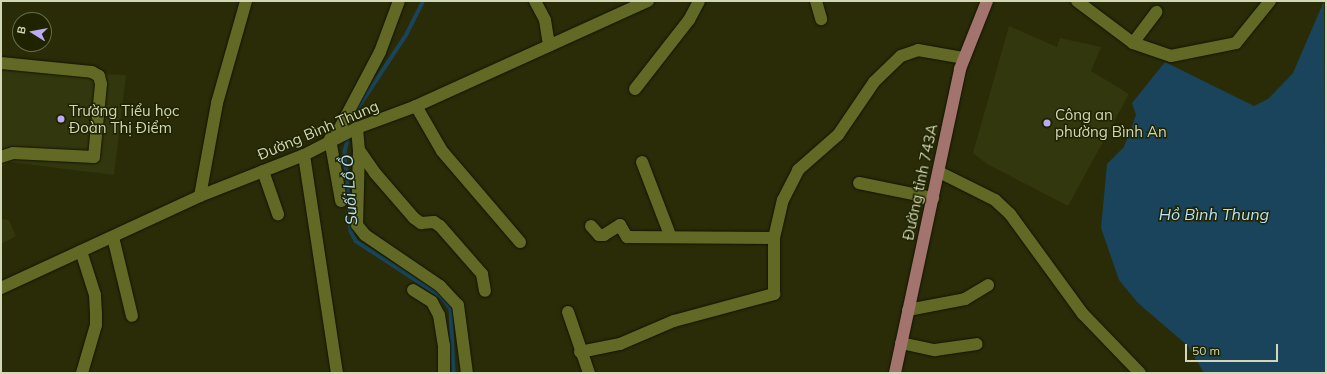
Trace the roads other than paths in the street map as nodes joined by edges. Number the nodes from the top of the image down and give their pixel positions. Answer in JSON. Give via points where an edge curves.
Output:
{"nodes":[{"id":1,"x":246,"y":1,"type":"edge"},
{"id":2,"x":400,"y":1,"type":"edge"},
{"id":3,"x":535,"y":1,"type":"edge"},
{"id":4,"x":648,"y":1,"type":"edge"},
{"id":5,"x":699,"y":1,"type":"edge"},
{"id":6,"x":816,"y":1,"type":"edge"},
{"id":7,"x":987,"y":1,"type":"edge"},
{"id":8,"x":1077,"y":1,"type":"edge"},
{"id":9,"x":1270,"y":1,"type":"edge"},
{"id":10,"x":1156,"y":12,"type":"dead end"},
{"id":11,"x":821,"y":19,"type":"dead end"},
{"id":12,"x":1133,"y":43,"type":"junction"},
{"id":13,"x":549,"y":46,"type":"junction"},
{"id":14,"x":964,"y":58,"type":"junction"},
{"id":15,"x":1,"y":63,"type":"edge"},
{"id":16,"x":635,"y":89,"type":"dead end"},
{"id":17,"x":416,"y":106,"type":"junction"},
{"id":18,"x":354,"y":129,"type":"junction"},
{"id":19,"x":335,"y":138,"type":"junction"},
{"id":20,"x":359,"y":150,"type":"junction"},
{"id":21,"x":304,"y":155,"type":"junction"},
{"id":22,"x":1,"y":157,"type":"edge"},
{"id":23,"x":642,"y":162,"type":"dead end"},
{"id":24,"x":263,"y":171,"type":"junction"},
{"id":25,"x":939,"y":172,"type":"junction"},
{"id":26,"x":859,"y":183,"type":"dead end"},
{"id":27,"x":200,"y":196,"type":"junction"},
{"id":28,"x":933,"y":198,"type":"junction"},
{"id":29,"x":342,"y":201,"type":"dead end"},
{"id":30,"x":278,"y":214,"type":"dead end"},
{"id":31,"x":591,"y":226,"type":"dead end"},
{"id":32,"x":670,"y":235,"type":"junction"},
{"id":33,"x":113,"y":237,"type":"junction"},
{"id":34,"x":774,"y":238,"type":"junction"},
{"id":35,"x":520,"y":242,"type":"dead end"},
{"id":36,"x":81,"y":251,"type":"junction"},
{"id":37,"x":988,"y":285,"type":"dead end"},
{"id":38,"x":1,"y":288,"type":"edge"},
{"id":39,"x":413,"y":290,"type":"dead end"},
{"id":40,"x":485,"y":291,"type":"dead end"},
{"id":41,"x":908,"y":310,"type":"junction"},
{"id":42,"x":568,"y":312,"type":"dead end"},
{"id":43,"x":132,"y":316,"type":"dead end"},
{"id":44,"x":901,"y":343,"type":"junction"},
{"id":45,"x":977,"y":344,"type":"dead end"},
{"id":46,"x":580,"y":352,"type":"junction"},
{"id":47,"x":82,"y":373,"type":"edge"},
{"id":48,"x":337,"y":373,"type":"edge"},
{"id":49,"x":444,"y":373,"type":"edge"},
{"id":50,"x":467,"y":373,"type":"edge"},
{"id":51,"x":589,"y":373,"type":"edge"},
{"id":52,"x":895,"y":373,"type":"edge"},
{"id":53,"x":1140,"y":373,"type":"edge"}],
"edges":[{"from":1,"to":27,"type":"street","via":[[217,103]]},
{"from":2,"to":19,"type":"street","via":[[380,52]]},
{"from":3,"to":13,"type":"street","via":[[545,20]]},
{"from":4,"to":13,"type":"street","name":"Đường Bình Thung"},
{"from":5,"to":16,"type":"street","via":[[689,20]]},
{"from":6,"to":11,"type":"street"},
{"from":7,"to":14,"type":"main road","name":"Đường tỉnh 743A"},
{"from":8,"to":12,"type":"street"},
{"from":9,"to":12,"type":"street","via":[[1236,43],[1171,56]]},
{"from":10,"to":12,"type":"street"},
{"from":13,"to":17,"type":"street","name":"Đường Bình Thung"},
{"from":14,"to":25,"type":"main road","name":"Đường tỉnh 743A"},
{"from":14,"to":34,"type":"street","via":[[918,50],[901,56],[888,67],[838,135],[798,170],[783,200]]},
{"from":15,"to":22,"type":"street","via":[[92,72],[99,76],[101,84],[94,157],[13,153]]},
{"from":17,"to":18,"type":"street","name":"Đường Bình Thung"},
{"from":17,"to":35,"type":"street","via":[[442,152]]},
{"from":18,"to":19,"type":"street","name":"Đường Bình Thung"},
{"from":18,"to":20,"type":"street"},
{"from":19,"to":21,"type":"street","name":"Đường Bình Thung"},
{"from":19,"to":29,"type":"street"},
{"from":20,"to":40,"type":"street","via":[[414,218],[421,223],[434,222],[440,226],[482,274]]},
{"from":20,"to":50,"type":"street","via":[[357,225],[365,235],[440,286],[458,306]]},
{"from":21,"to":24,"type":"street","name":"Đường Bình Thung"},
{"from":21,"to":48,"type":"street"},
{"from":23,"to":32,"type":"street"},
{"from":24,"to":27,"type":"street","name":"Đường Bình Thung"},
{"from":24,"to":30,"type":"street"},
{"from":25,"to":28,"type":"main road","name":"Đường tỉnh 743A"},
{"from":25,"to":53,"type":"street","via":[[995,200],[1010,214],[1082,314]]},
{"from":26,"to":28,"type":"street"},
{"from":27,"to":33,"type":"street","name":"Đường Bình Thung"},
{"from":28,"to":41,"type":"main road","name":"Đường tỉnh 743A"},
{"from":31,"to":32,"type":"street","via":[[599,235],[620,226],[627,237]]},
{"from":32,"to":34,"type":"street"},
{"from":33,"to":36,"type":"street","name":"Đường Bình Thung"},
{"from":33,"to":43,"type":"street"},
{"from":34,"to":46,"type":"street","via":[[774,294],[674,321],[620,344]]},
{"from":36,"to":38,"type":"street","name":"Đường Bình Thung"},
{"from":36,"to":47,"type":"street","via":[[95,295],[96,313],[96,325]]},
{"from":37,"to":41,"type":"street","via":[[965,299]]},
{"from":39,"to":49,"type":"street","via":[[432,302],[439,315],[444,345]]},
{"from":41,"to":44,"type":"main road","name":"Đường tỉnh 743A"},
{"from":42,"to":46,"type":"street"},
{"from":44,"to":45,"type":"street","via":[[935,350]]},
{"from":44,"to":52,"type":"main road","name":"Đường tỉnh 743A"},
{"from":46,"to":51,"type":"street"}]}
